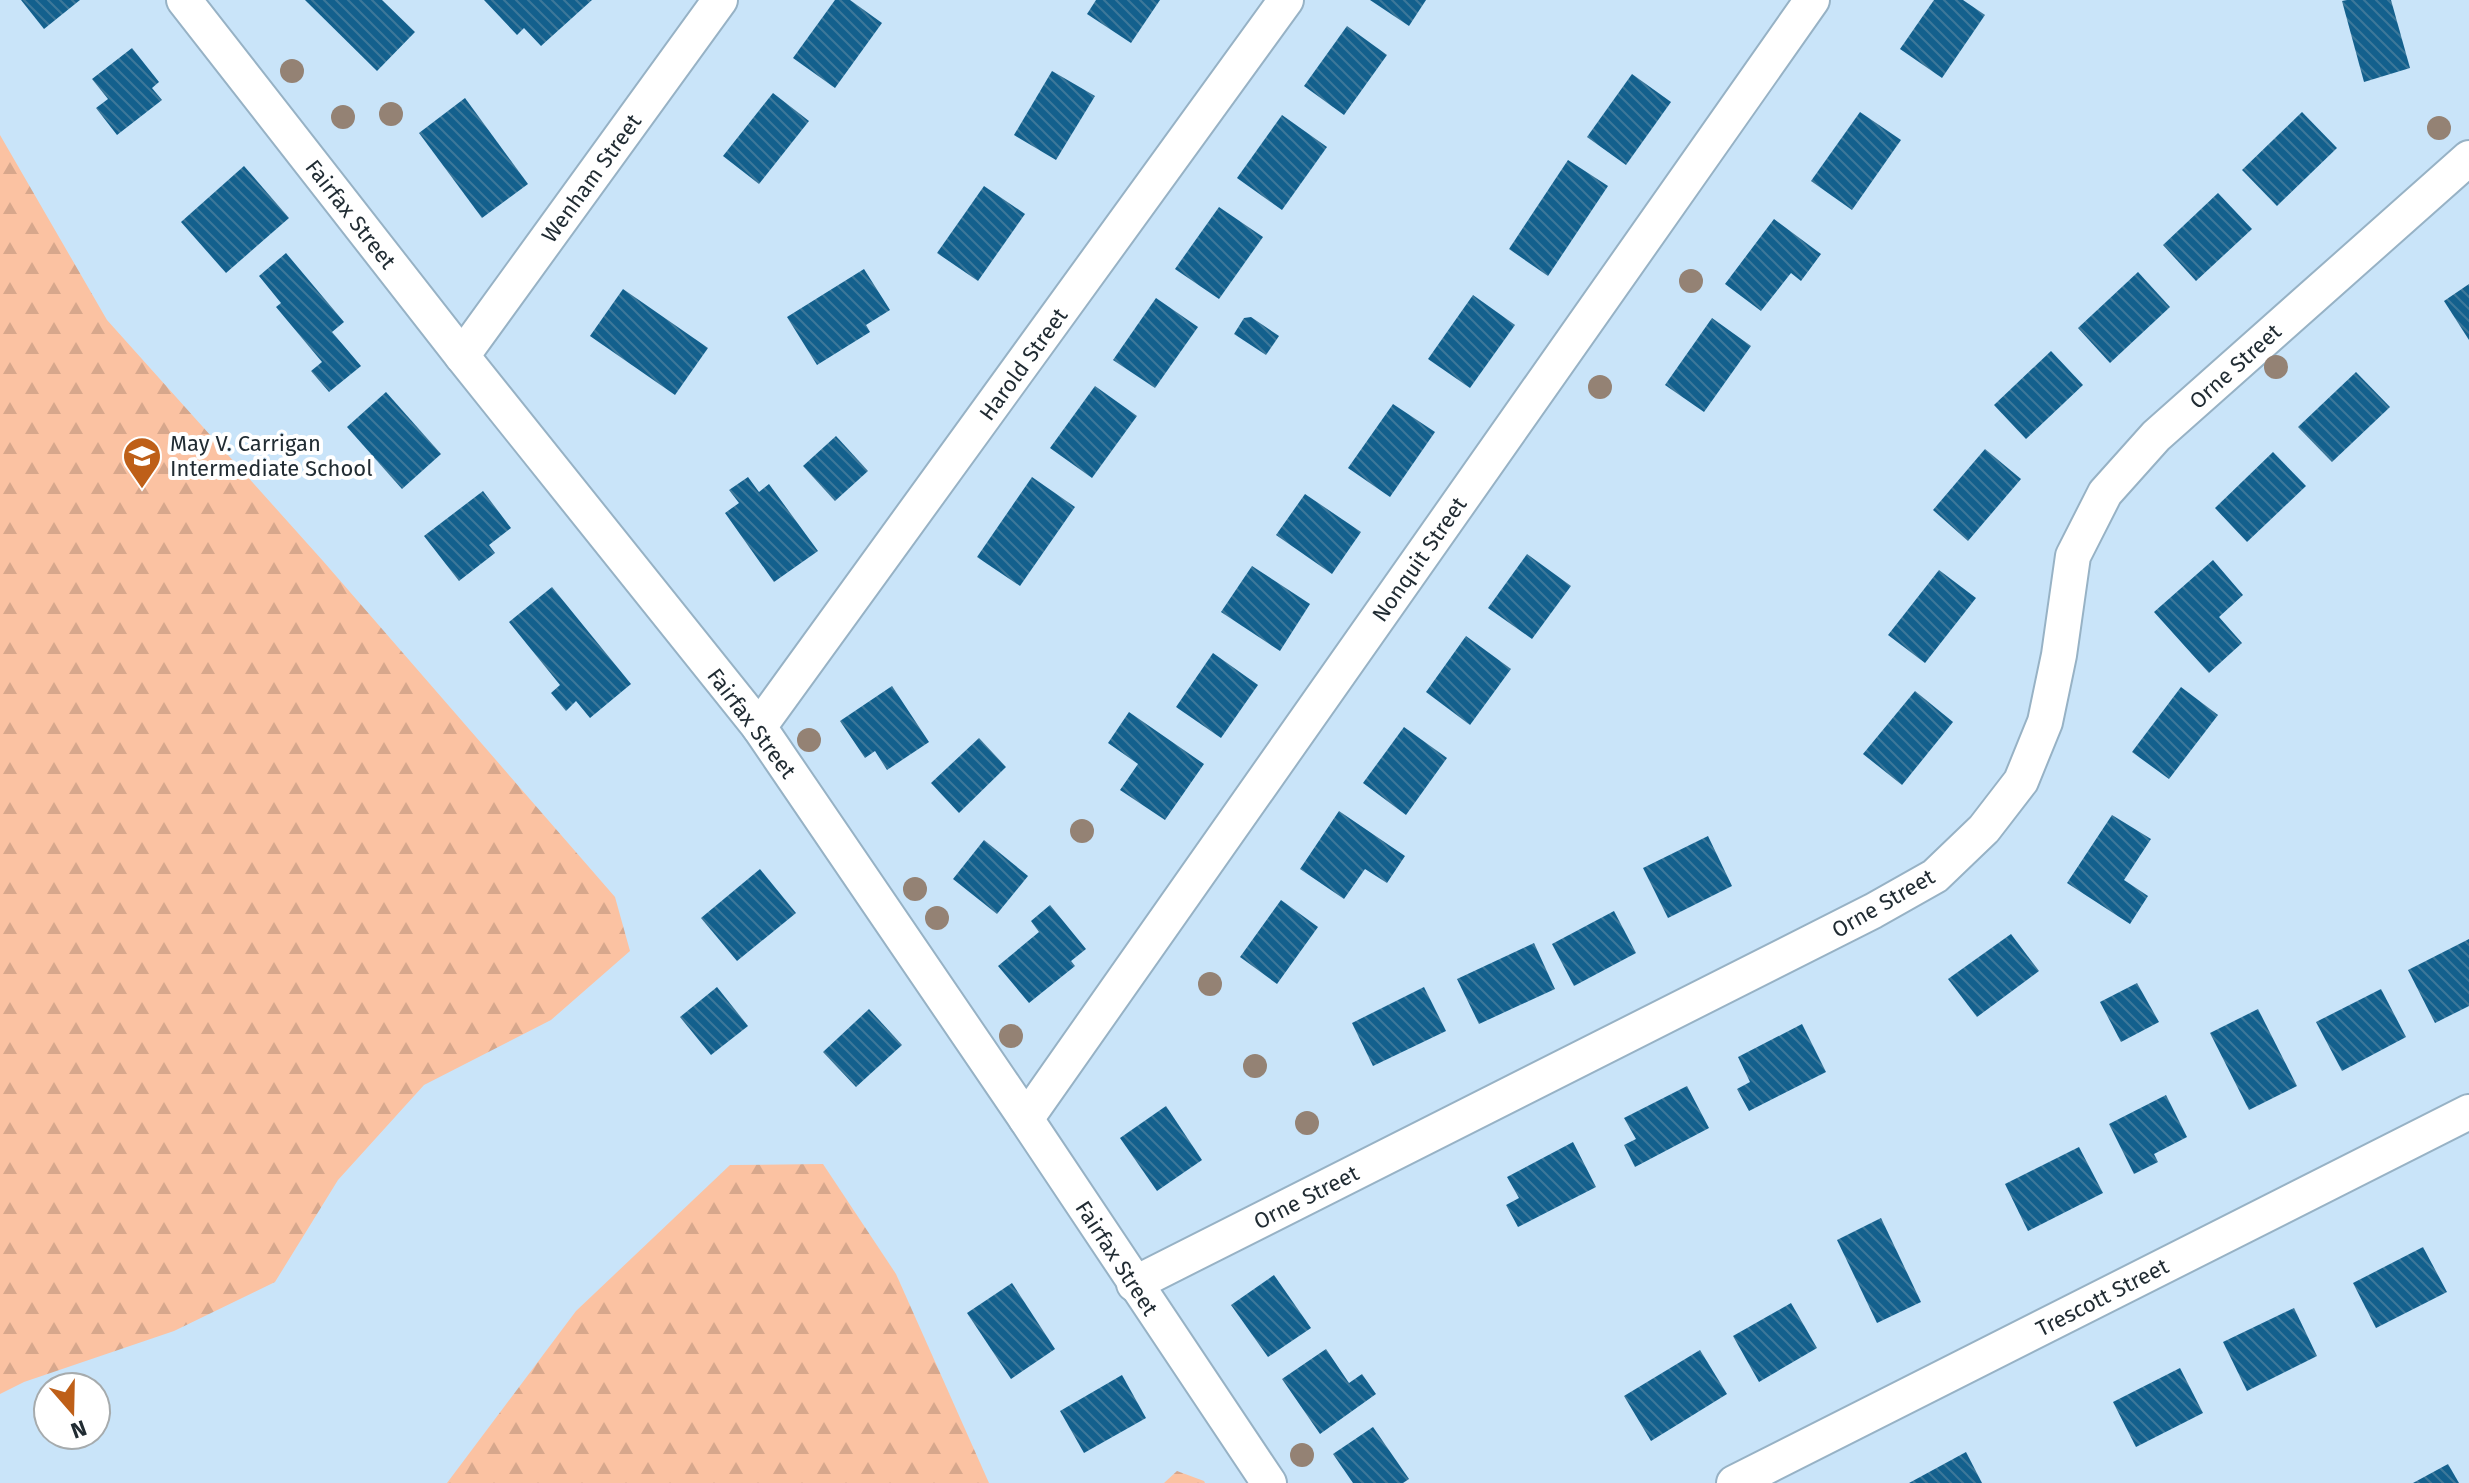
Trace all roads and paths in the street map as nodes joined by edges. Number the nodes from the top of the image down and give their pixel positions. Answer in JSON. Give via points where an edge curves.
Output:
{"nodes":[{"id":1,"x":185,"y":0,"type":"edge"},
{"id":2,"x":720,"y":0,"type":"edge"},
{"id":3,"x":1286,"y":0,"type":"edge"},
{"id":4,"x":1812,"y":0,"type":"edge"},
{"id":5,"x":2469,"y":158,"type":"edge"},
{"id":6,"x":462,"y":356,"type":"junction"},
{"id":7,"x":759,"y":727,"type":"junction"},
{"id":8,"x":2469,"y":1112,"type":"edge"},
{"id":9,"x":1026,"y":1119,"type":"junction"},
{"id":10,"x":1134,"y":1284,"type":"junction"},
{"id":11,"x":1269,"y":1483,"type":"edge"},
{"id":12,"x":1734,"y":1483,"type":"edge"}],
"edges":[{"from":1,"to":6,"type":"street","name":"Fairfax Street"},
{"from":2,"to":6,"type":"street","name":"Wenham Street"},
{"from":3,"to":7,"type":"street","name":"Harold Street"},
{"from":4,"to":9,"type":"street","name":"Nonquit Street"},
{"from":5,"to":10,"type":"street","name":"Orne Street","via":[[2156,436],[2105,493],[2073,556],[2045,722],[2021,781],[1984,829],[1935,876]]},
{"from":6,"to":7,"type":"street","name":"Fairfax Street"},
{"from":7,"to":9,"type":"street","name":"Fairfax Street"},
{"from":8,"to":12,"type":"street","name":"Trescott Street"},
{"from":9,"to":10,"type":"street","name":"Fairfax Street"},
{"from":10,"to":11,"type":"street","name":"Fairfax Street"}]}
